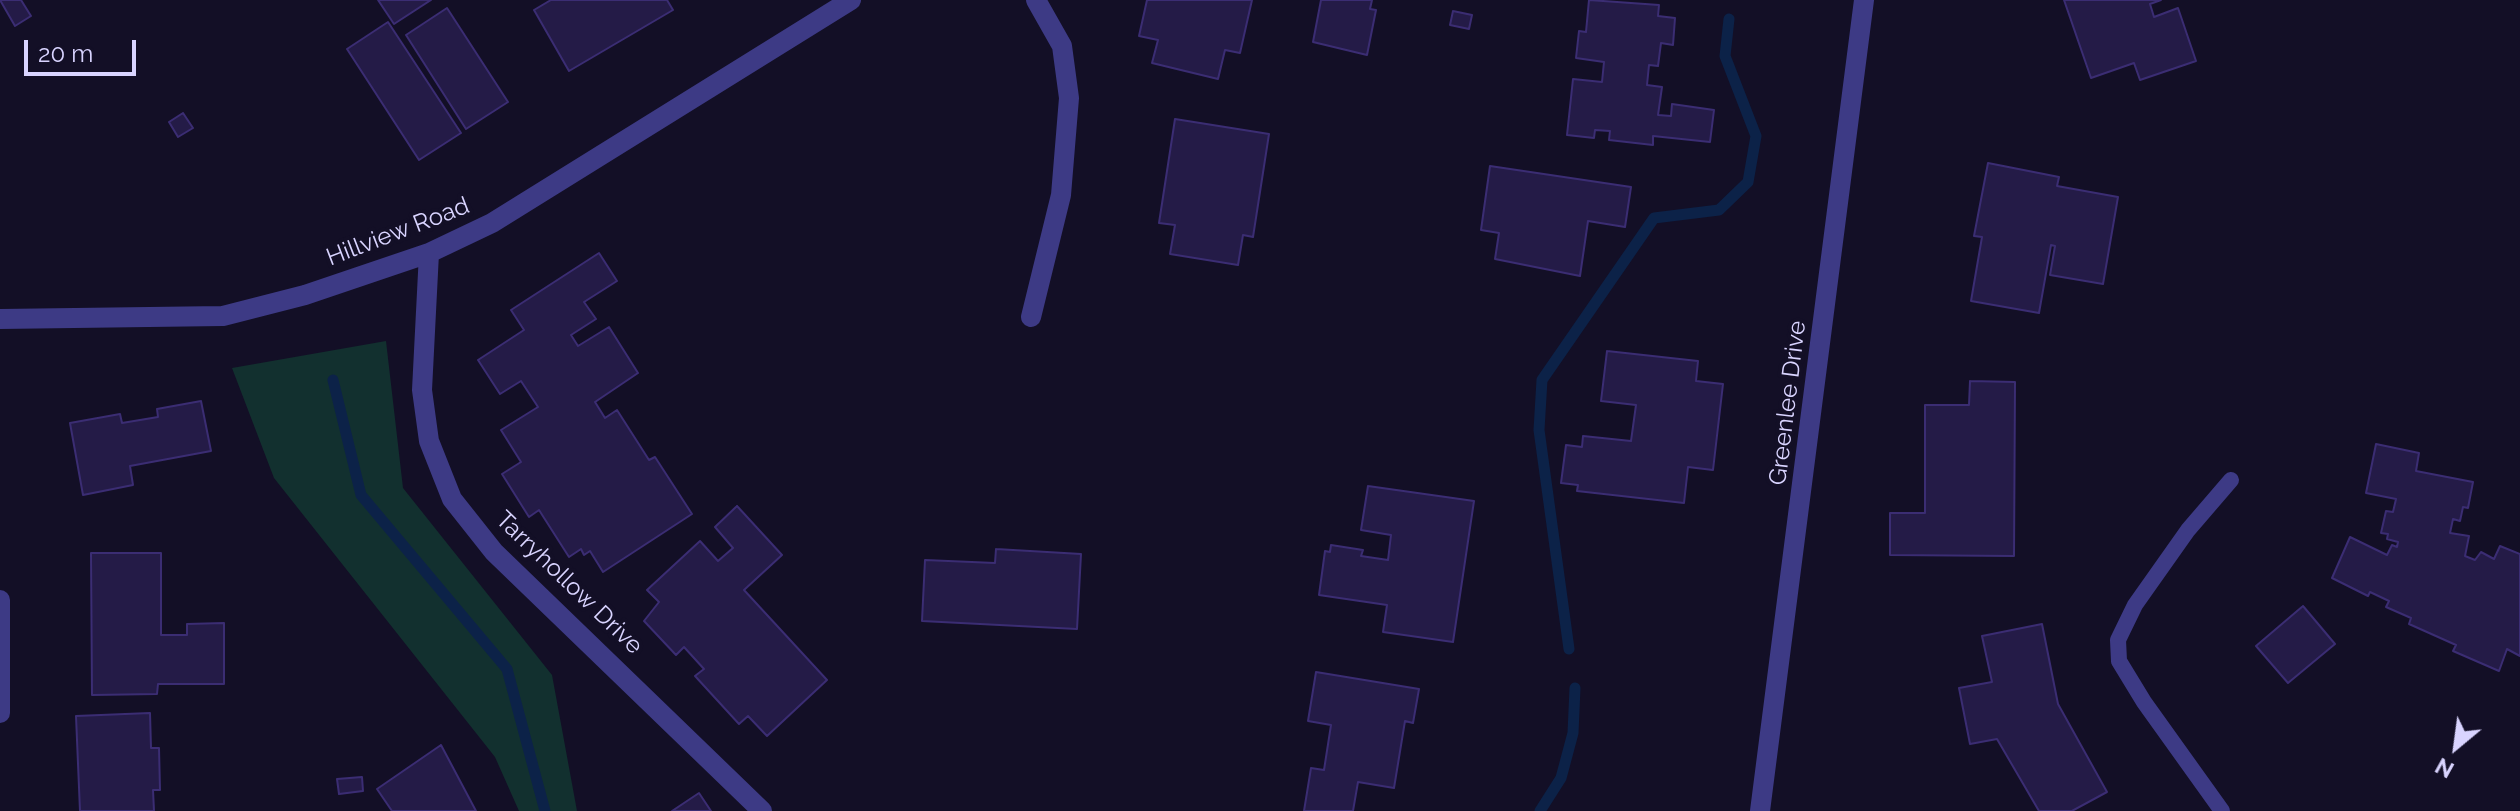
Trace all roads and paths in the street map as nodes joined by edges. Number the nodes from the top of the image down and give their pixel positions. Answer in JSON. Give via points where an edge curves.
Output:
{"nodes":[{"id":1,"x":851,"y":0,"type":"edge"},
{"id":2,"x":1036,"y":0,"type":"edge"},
{"id":3,"x":1864,"y":0,"type":"edge"},
{"id":4,"x":429,"y":253,"type":"junction"},
{"id":5,"x":1031,"y":317,"type":"dead end"},
{"id":6,"x":0,"y":319,"type":"edge"},
{"id":7,"x":2231,"y":480,"type":"dead end"},
{"id":8,"x":0,"y":600,"type":"edge"},
{"id":9,"x":0,"y":713,"type":"edge"},
{"id":10,"x":762,"y":811,"type":"edge"},
{"id":11,"x":1760,"y":811,"type":"edge"},
{"id":12,"x":2222,"y":811,"type":"edge"}],
"edges":[{"from":1,"to":4,"type":"street","name":"Hillview Road","via":[[492,223]]},
{"from":2,"to":5,"type":"street","via":[[1062,46],[1069,98],[1061,195]]},
{"from":3,"to":11,"type":"street","name":"Greenlee Drive"},
{"from":4,"to":6,"type":"street","name":"Hillview Road","via":[[223,316]]},
{"from":4,"to":10,"type":"street","name":"Tarryhollow Drive","via":[[422,390],[429,441],[452,499],[494,552]]},
{"from":7,"to":12,"type":"lane","via":[[2188,530],[2118,640],[2119,661]]},
{"from":8,"to":9,"type":"street"}]}
